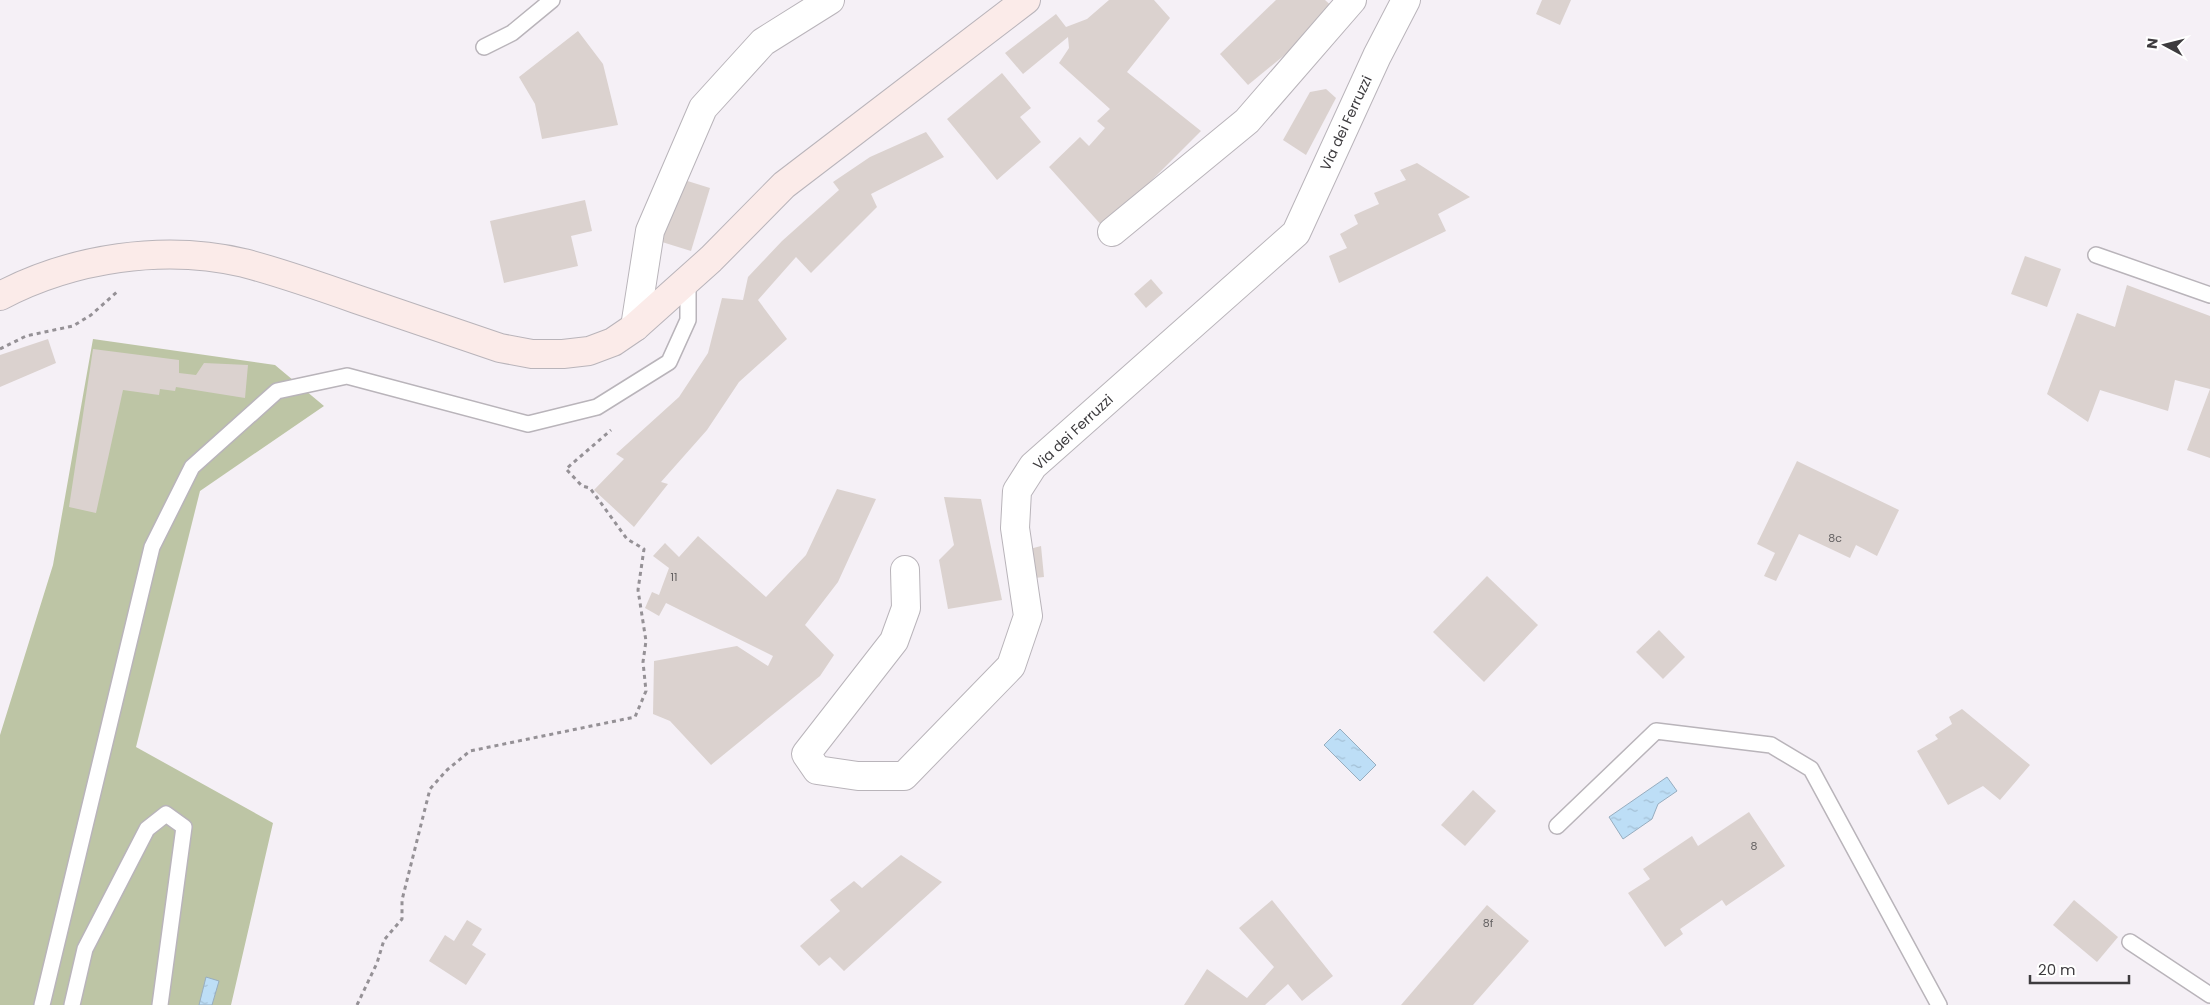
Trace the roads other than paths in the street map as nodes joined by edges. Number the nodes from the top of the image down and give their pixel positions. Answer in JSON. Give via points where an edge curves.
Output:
{"nodes":[{"id":1,"x":552,"y":0,"type":"edge"},
{"id":2,"x":830,"y":0,"type":"edge"},
{"id":3,"x":1026,"y":0,"type":"edge"},
{"id":4,"x":1352,"y":0,"type":"edge"},
{"id":5,"x":1406,"y":0,"type":"edge"},
{"id":6,"x":484,"y":47,"type":"dead end"},
{"id":7,"x":1112,"y":232,"type":"dead end"},
{"id":8,"x":2096,"y":255,"type":"dead end"},
{"id":9,"x":688,"y":279,"type":"junction"},
{"id":10,"x":2210,"y":295,"type":"edge"},
{"id":11,"x":0,"y":296,"type":"edge"},
{"id":12,"x":635,"y":327,"type":"junction"},
{"id":13,"x":905,"y":570,"type":"dead end"},
{"id":14,"x":1557,"y":826,"type":"dead end"},
{"id":15,"x":2130,"y":942,"type":"dead end"},
{"id":16,"x":2210,"y":995,"type":"edge"},
{"id":17,"x":42,"y":1005,"type":"edge"},
{"id":18,"x":72,"y":1005,"type":"edge"},
{"id":19,"x":160,"y":1005,"type":"edge"},
{"id":20,"x":1939,"y":1005,"type":"edge"}],
"edges":[{"from":1,"to":6,"type":"lane","via":[[512,33]]},
{"from":2,"to":12,"type":"street","via":[[763,42],[703,108],[650,231]]},
{"from":3,"to":9,"type":"main road","via":[[784,185]]},
{"from":4,"to":7,"type":"street","via":[[1247,121]]},
{"from":5,"to":13,"type":"street","name":"Via dei Ferruzzi","via":[[1376,56],[1296,233],[1033,466],[1017,491],[1016,528],[1028,616],[1011,666],[904,776],[858,776],[817,770],[806,754],[894,641],[906,608]]},
{"from":8,"to":10,"type":"lane"},
{"from":9,"to":12,"type":"main road"},
{"from":9,"to":17,"type":"lane","via":[[688,320],[670,362],[597,407],[528,424],[347,376],[277,391],[192,467],[152,547]]},
{"from":11,"to":12,"type":"main road","via":[[24,284],[76,267],[170,254],[242,263],[500,348],[532,354],[589,351],[613,342]]},
{"from":14,"to":20,"type":"lane","via":[[1656,730],[1771,745],[1811,769]]},
{"from":15,"to":16,"type":"lane"},
{"from":18,"to":19,"type":"lane","via":[[85,949],[147,829],[166,814],[184,827]]}]}
